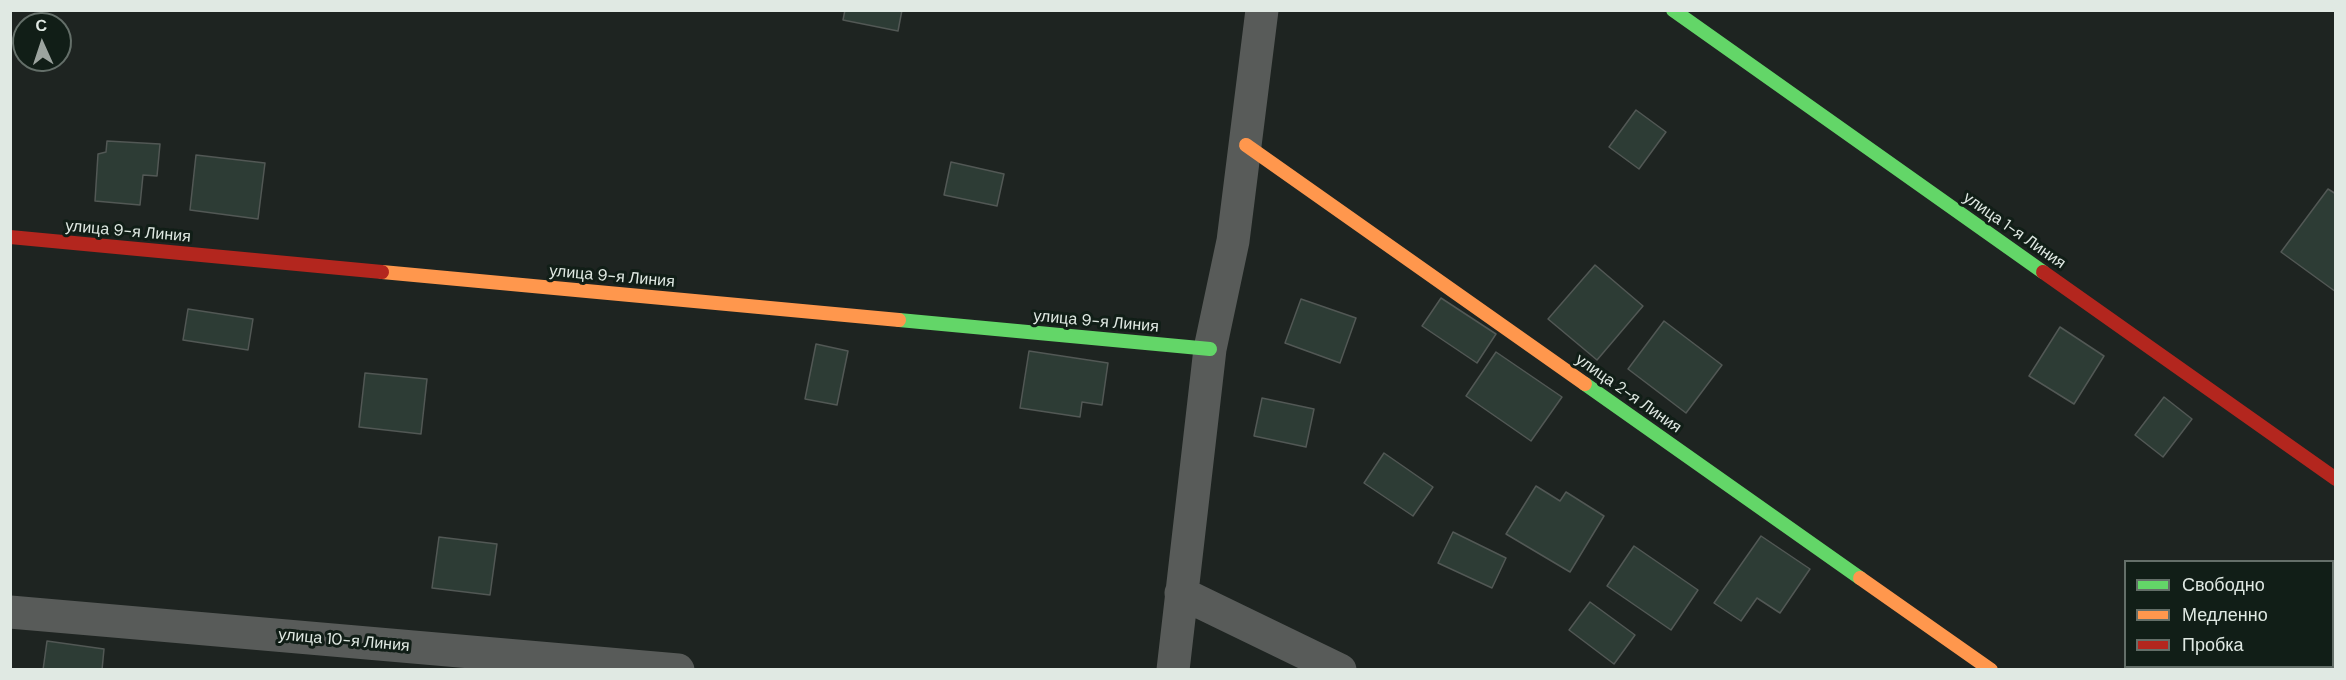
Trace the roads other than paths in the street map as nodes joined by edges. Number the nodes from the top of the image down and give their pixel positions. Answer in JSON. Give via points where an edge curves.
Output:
{"nodes":[{"id":1,"x":1262,"y":10,"type":"edge"},
{"id":2,"x":1673,"y":10,"type":"edge"},
{"id":3,"x":1246,"y":146,"type":"junction"},
{"id":4,"x":10,"y":237,"type":"edge"},
{"id":5,"x":1210,"y":349,"type":"junction"},
{"id":6,"x":2336,"y":479,"type":"edge"},
{"id":7,"x":1181,"y":593,"type":"junction"},
{"id":8,"x":10,"y":612,"type":"edge"},
{"id":9,"x":678,"y":669,"type":"edge"},
{"id":10,"x":1173,"y":669,"type":"edge"},
{"id":11,"x":1340,"y":669,"type":"edge"},
{"id":12,"x":1991,"y":669,"type":"edge"}],
"edges":[{"from":1,"to":3,"type":"street"},
{"from":2,"to":6,"type":"street","name":"улица 1-я Линия"},
{"from":3,"to":5,"type":"street","via":[[1233,241]]},
{"from":3,"to":12,"type":"street","name":"улица 2-я Линия"},
{"from":4,"to":5,"type":"street","name":"улица 9-я Линия"},
{"from":5,"to":7,"type":"street"},
{"from":7,"to":10,"type":"street"},
{"from":7,"to":11,"type":"street"},
{"from":8,"to":9,"type":"street","name":"улица 10-я Линия"}]}
